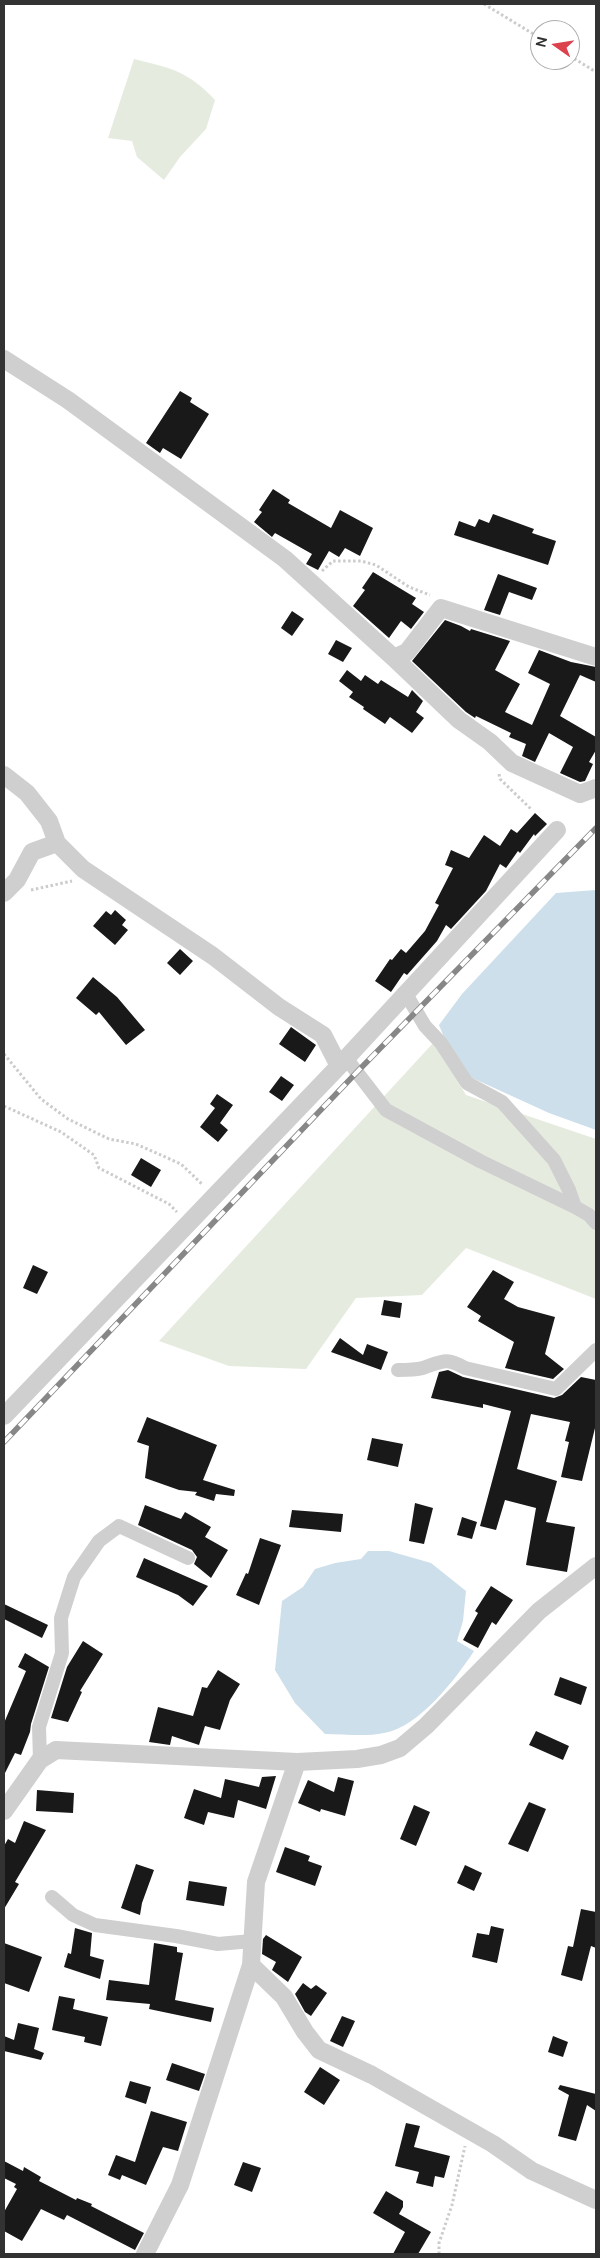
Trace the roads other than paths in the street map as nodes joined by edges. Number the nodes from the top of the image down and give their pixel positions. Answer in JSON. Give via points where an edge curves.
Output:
{"nodes":[{"id":1,"x":4,"y":359,"type":"edge"},
{"id":2,"x":596,"y":657,"type":"edge"},
{"id":3,"x":394,"y":658,"type":"junction"},
{"id":4,"x":4,"y":775,"type":"edge"},
{"id":5,"x":596,"y":788,"type":"edge"},
{"id":6,"x":558,"y":830,"type":"dead end"},
{"id":7,"x":57,"y":843,"type":"junction"},
{"id":8,"x":4,"y":893,"type":"edge"},
{"id":9,"x":406,"y":994,"type":"junction"},
{"id":10,"x":343,"y":1062,"type":"junction"},
{"id":11,"x":575,"y":1207,"type":"junction"},
{"id":12,"x":596,"y":1223,"type":"edge"},
{"id":13,"x":596,"y":1350,"type":"edge"},
{"id":14,"x":398,"y":1370,"type":"dead end"},
{"id":15,"x":4,"y":1416,"type":"edge"},
{"id":16,"x":188,"y":1558,"type":"dead end"},
{"id":17,"x":596,"y":1566,"type":"edge"},
{"id":18,"x":40,"y":1760,"type":"junction"},
{"id":19,"x":297,"y":1762,"type":"junction"},
{"id":20,"x":4,"y":1811,"type":"edge"},
{"id":21,"x":52,"y":1897,"type":"dead end"},
{"id":22,"x":252,"y":1941,"type":"junction"},
{"id":23,"x":251,"y":1965,"type":"junction"},
{"id":24,"x":596,"y":2200,"type":"edge"},
{"id":25,"x":145,"y":2254,"type":"edge"}],
"edges":[{"from":1,"to":3,"type":"street","via":[[68,400],[285,559]]},
{"from":2,"to":3,"type":"street","via":[[441,608],[407,652]]},
{"from":3,"to":5,"type":"street","via":[[459,720],[512,762],[580,794]]},
{"from":4,"to":7,"type":"street","via":[[27,793],[49,821]]},
{"from":6,"to":9,"type":"street"},
{"from":7,"to":8,"type":"street","via":[[32,852],[17,880]]},
{"from":7,"to":10,"type":"street","via":[[96,878],[213,956],[323,1036]]},
{"from":9,"to":10,"type":"street"},
{"from":9,"to":11,"type":"street","via":[[467,1083],[502,1102],[554,1160]]},
{"from":10,"to":11,"type":"street","via":[[386,1110]]},
{"from":10,"to":15,"type":"street"},
{"from":11,"to":12,"type":"street"},
{"from":13,"to":14,"type":"street","via":[[556,1389],[442,1360],[422,1368]]},
{"from":16,"to":18,"type":"street","via":[[119,1526],[99,1541],[74,1577],[61,1618],[62,1653],[39,1727]]},
{"from":17,"to":19,"type":"street","via":[[539,1610],[426,1726],[400,1748],[381,1755]]},
{"from":18,"to":19,"type":"street","via":[[56,1750]]},
{"from":18,"to":20,"type":"street"},
{"from":19,"to":22,"type":"street","via":[[256,1882]]},
{"from":21,"to":22,"type":"street","via":[[73,1915],[95,1925],[218,1944]]},
{"from":22,"to":23,"type":"street"},
{"from":23,"to":24,"type":"street","via":[[284,1997],[319,2050],[372,2075],[493,2144],[532,2171]]},
{"from":23,"to":25,"type":"street","via":[[180,2185]]}]}
